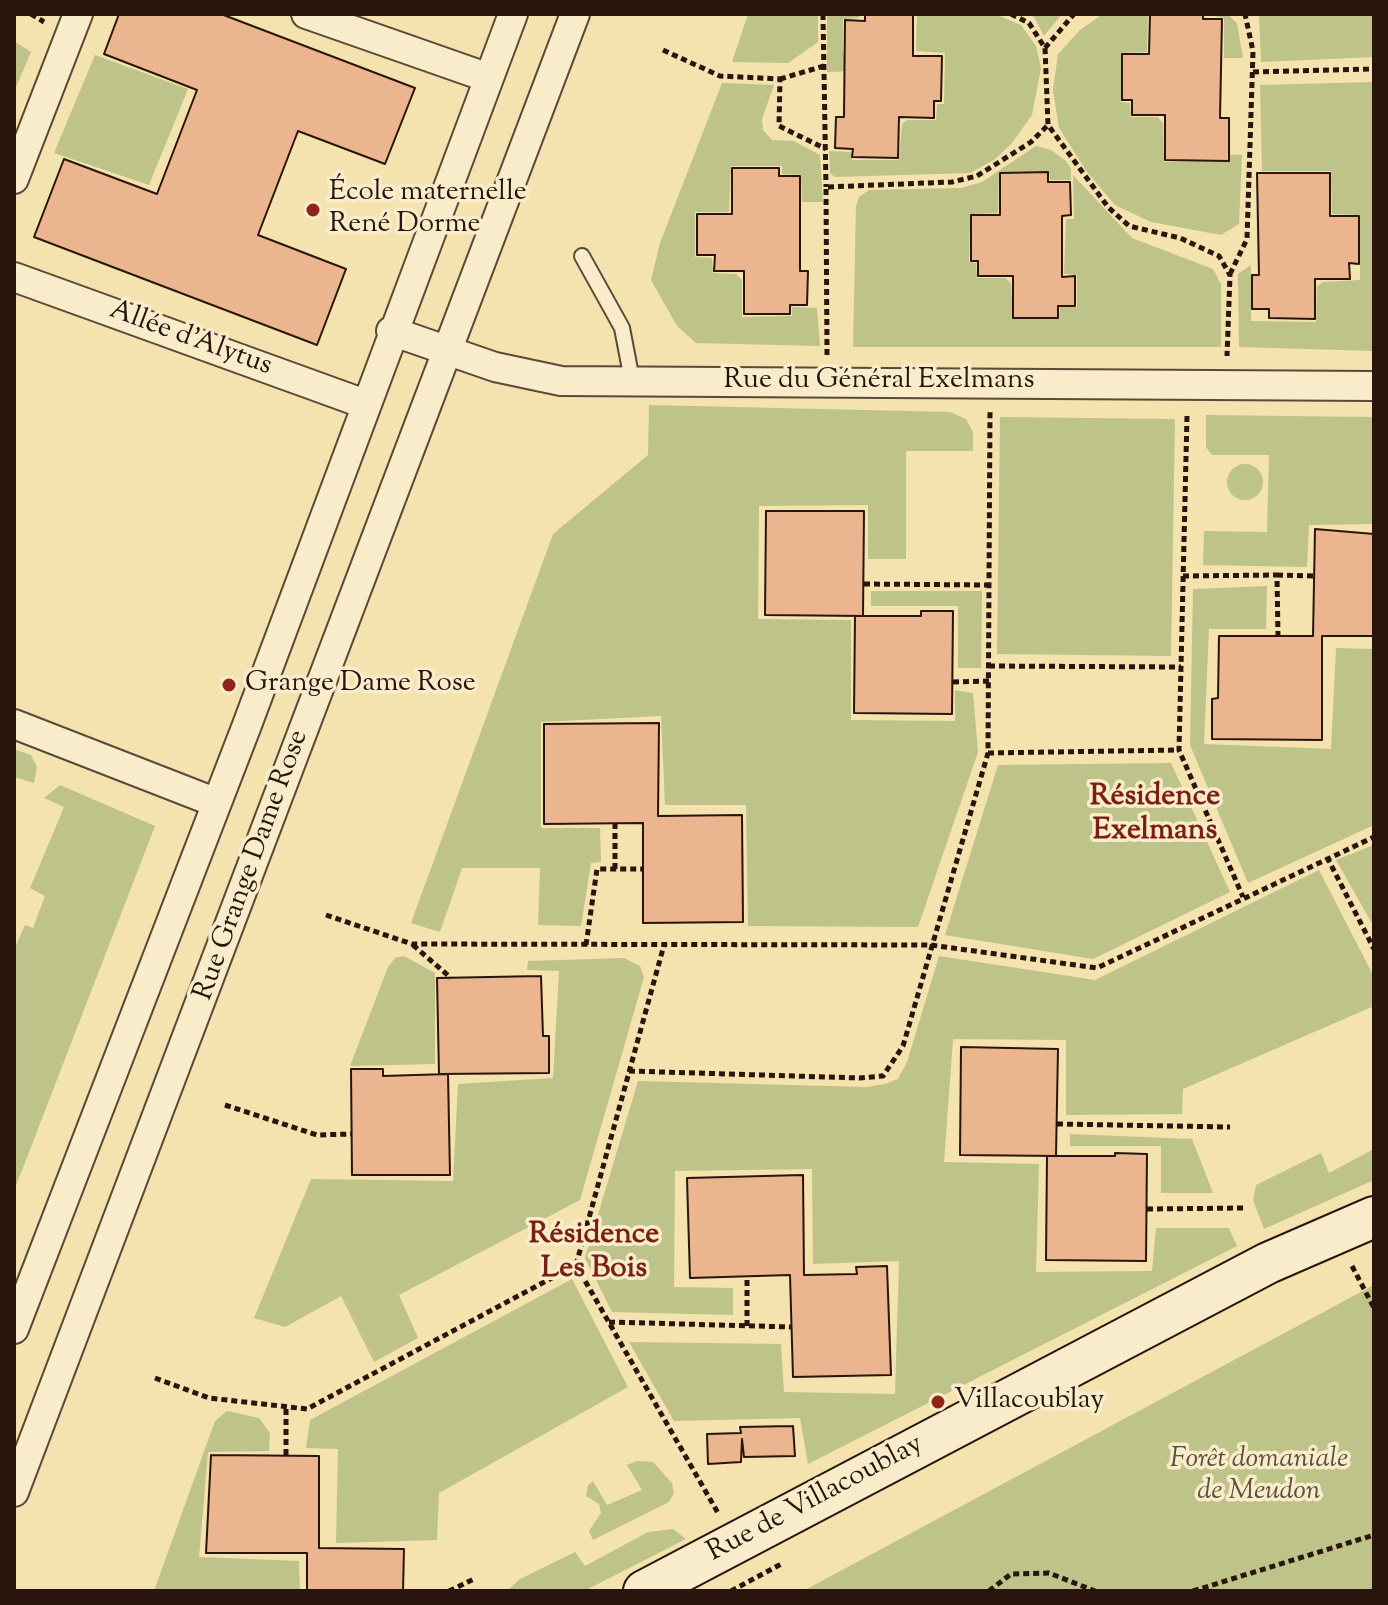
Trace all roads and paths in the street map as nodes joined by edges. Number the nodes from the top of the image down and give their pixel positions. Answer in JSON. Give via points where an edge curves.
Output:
{"nodes":[{"id":1,"x":78,"y":14,"type":"edge"},
{"id":2,"x":306,"y":14,"type":"edge"},
{"id":3,"x":513,"y":14,"type":"edge"},
{"id":4,"x":575,"y":14,"type":"edge"},
{"id":5,"x":823,"y":14,"type":"edge"},
{"id":6,"x":1011,"y":14,"type":"edge"},
{"id":7,"x":1074,"y":14,"type":"edge"},
{"id":8,"x":1247,"y":15,"type":"edge"},
{"id":9,"x":1045,"y":48,"type":"junction"},
{"id":10,"x":663,"y":50,"type":"dead end"},
{"id":11,"x":824,"y":66,"type":"junction"},
{"id":12,"x":1374,"y":69,"type":"edge"},
{"id":13,"x":1253,"y":72,"type":"junction"},
{"id":14,"x":489,"y":78,"type":"junction"},
{"id":15,"x":780,"y":79,"type":"junction"},
{"id":16,"x":1048,"y":125,"type":"junction"},
{"id":17,"x":826,"y":149,"type":"junction"},
{"id":18,"x":14,"y":179,"type":"edge"},
{"id":19,"x":826,"y":187,"type":"junction"},
{"id":20,"x":582,"y":256,"type":"dead end"},
{"id":21,"x":1230,"y":275,"type":"junction"},
{"id":22,"x":14,"y":277,"type":"edge"},
{"id":23,"x":391,"y":331,"type":"junction"},
{"id":24,"x":448,"y":353,"type":"junction"},
{"id":25,"x":632,"y":380,"type":"junction"},
{"id":26,"x":827,"y":382,"type":"junction"},
{"id":27,"x":990,"y":383,"type":"junction"},
{"id":28,"x":1188,"y":385,"type":"junction"},
{"id":29,"x":1226,"y":385,"type":"junction"},
{"id":30,"x":1374,"y":386,"type":"edge"},
{"id":31,"x":365,"y":404,"type":"junction"},
{"id":32,"x":1277,"y":575,"type":"junction"},
{"id":33,"x":1183,"y":576,"type":"junction"},
{"id":34,"x":1315,"y":576,"type":"dead end"},
{"id":35,"x":864,"y":584,"type":"dead end"},
{"id":36,"x":989,"y":585,"type":"junction"},
{"id":37,"x":1278,"y":636,"type":"dead end"},
{"id":38,"x":989,"y":666,"type":"junction"},
{"id":39,"x":1181,"y":667,"type":"junction"},
{"id":40,"x":989,"y":681,"type":"junction"},
{"id":41,"x":953,"y":682,"type":"dead end"},
{"id":42,"x":14,"y":724,"type":"edge"},
{"id":43,"x":1179,"y":750,"type":"junction"},
{"id":44,"x":988,"y":753,"type":"junction"},
{"id":45,"x":217,"y":803,"type":"junction"},
{"id":46,"x":615,"y":823,"type":"dead end"},
{"id":47,"x":1374,"y":837,"type":"edge"},
{"id":48,"x":1327,"y":857,"type":"junction"},
{"id":49,"x":615,"y":869,"type":"junction"},
{"id":50,"x":643,"y":869,"type":"dead end"},
{"id":51,"x":1243,"y":897,"type":"junction"},
{"id":52,"x":326,"y":915,"type":"dead end"},
{"id":53,"x":412,"y":944,"type":"junction"},
{"id":54,"x":586,"y":945,"type":"junction"},
{"id":55,"x":664,"y":945,"type":"junction"},
{"id":56,"x":931,"y":945,"type":"junction"},
{"id":57,"x":1374,"y":949,"type":"edge"},
{"id":58,"x":451,"y":978,"type":"dead end"},
{"id":59,"x":629,"y":1071,"type":"junction"},
{"id":60,"x":225,"y":1105,"type":"dead end"},
{"id":61,"x":1057,"y":1124,"type":"dead end"},
{"id":62,"x":1230,"y":1127,"type":"dead end"},
{"id":63,"x":352,"y":1134,"type":"dead end"},
{"id":64,"x":1244,"y":1208,"type":"dead end"},
{"id":65,"x":1147,"y":1209,"type":"dead end"},
{"id":66,"x":1374,"y":1217,"type":"edge"},
{"id":67,"x":576,"y":1265,"type":"junction"},
{"id":68,"x":747,"y":1277,"type":"dead end"},
{"id":69,"x":608,"y":1322,"type":"junction"},
{"id":70,"x":747,"y":1326,"type":"junction"},
{"id":71,"x":791,"y":1327,"type":"dead end"},
{"id":72,"x":14,"y":1329,"type":"edge"},
{"id":73,"x":155,"y":1378,"type":"dead end"},
{"id":74,"x":286,"y":1407,"type":"junction"},
{"id":75,"x":286,"y":1455,"type":"dead end"},
{"id":76,"x":14,"y":1492,"type":"edge"},
{"id":77,"x":1374,"y":1535,"type":"edge"},
{"id":78,"x":737,"y":1541,"type":"junction"},
{"id":79,"x":476,"y":1578,"type":"dead end"},
{"id":80,"x":449,"y":1591,"type":"edge"},
{"id":81,"x":644,"y":1591,"type":"edge"},
{"id":82,"x":989,"y":1591,"type":"edge"},
{"id":83,"x":1095,"y":1591,"type":"edge"},
{"id":84,"x":1193,"y":1591,"type":"edge"}],
"edges":[{"from":1,"to":18,"type":"street"},
{"from":2,"to":14,"type":"street"},
{"from":3,"to":14,"type":"street","name":"Rue Grange Dame Rose"},
{"from":4,"to":24,"type":"street","name":"Rue Grange Dame Rose"},
{"from":5,"to":11,"type":"path"},
{"from":6,"to":9,"type":"path","via":[[1029,23]]},
{"from":7,"to":9,"type":"path"},
{"from":8,"to":13,"type":"path"},
{"from":9,"to":16,"type":"path"},
{"from":10,"to":15,"type":"path","via":[[720,76]]},
{"from":11,"to":15,"type":"path"},
{"from":11,"to":17,"type":"path"},
{"from":12,"to":13,"type":"path"},
{"from":13,"to":21,"type":"path","via":[[1247,239]]},
{"from":14,"to":23,"type":"street","name":"Rue Grange Dame Rose"},
{"from":15,"to":17,"type":"path","via":[[779,126]]},
{"from":16,"to":19,"type":"path","via":[[977,176],[952,182]]},
{"from":16,"to":21,"type":"path","via":[[1108,207],[1129,226],[1180,238],[1219,256]]},
{"from":17,"to":19,"type":"path"},
{"from":19,"to":26,"type":"path"},
{"from":20,"to":25,"type":"lane","via":[[622,328]]},
{"from":21,"to":29,"type":"path"},
{"from":22,"to":31,"type":"street","name":"Allée d'Alytus"},
{"from":23,"to":24,"type":"street","name":"Rue du Général Exelmans"},
{"from":23,"to":31,"type":"street","name":"Rue Grange Dame Rose"},
{"from":24,"to":25,"type":"street","name":"Rue du Général Exelmans","via":[[561,381]]},
{"from":24,"to":76,"type":"street","name":"Rue Grange Dame Rose"},
{"from":25,"to":26,"type":"street","name":"Rue du Général Exelmans"},
{"from":26,"to":27,"type":"street","name":"Rue du Général Exelmans"},
{"from":27,"to":28,"type":"street","name":"Rue du Général Exelmans"},
{"from":27,"to":36,"type":"path"},
{"from":28,"to":29,"type":"street","name":"Rue du Général Exelmans"},
{"from":28,"to":33,"type":"path"},
{"from":29,"to":30,"type":"street","name":"Rue du Général Exelmans"},
{"from":31,"to":45,"type":"street","name":"Rue Grange Dame Rose"},
{"from":32,"to":33,"type":"path"},
{"from":32,"to":34,"type":"path"},
{"from":32,"to":37,"type":"path"},
{"from":33,"to":39,"type":"path"},
{"from":35,"to":36,"type":"path"},
{"from":36,"to":38,"type":"path"},
{"from":38,"to":39,"type":"path"},
{"from":38,"to":40,"type":"path"},
{"from":39,"to":43,"type":"path"},
{"from":40,"to":41,"type":"path"},
{"from":40,"to":44,"type":"path"},
{"from":42,"to":45,"type":"street"},
{"from":43,"to":44,"type":"path"},
{"from":43,"to":51,"type":"path"},
{"from":44,"to":56,"type":"path"},
{"from":45,"to":72,"type":"street","name":"Rue Grange Dame Rose"},
{"from":46,"to":49,"type":"path"},
{"from":47,"to":48,"type":"path"},
{"from":48,"to":51,"type":"path"},
{"from":48,"to":57,"type":"path"},
{"from":49,"to":50,"type":"path"},
{"from":49,"to":54,"type":"path","via":[[597,869]]},
{"from":51,"to":56,"type":"path","via":[[1097,968]]},
{"from":52,"to":53,"type":"path"},
{"from":53,"to":54,"type":"path"},
{"from":53,"to":58,"type":"path"},
{"from":54,"to":55,"type":"path"},
{"from":55,"to":56,"type":"path"},
{"from":55,"to":59,"type":"path"},
{"from":56,"to":59,"type":"path","via":[[903,1046],[883,1076]]},
{"from":59,"to":67,"type":"path"},
{"from":60,"to":63,"type":"path","via":[[317,1135]]},
{"from":61,"to":62,"type":"path"},
{"from":64,"to":65,"type":"path"},
{"from":66,"to":78,"type":"street","name":"Rue de Villacoublay","via":[[1268,1263]]},
{"from":67,"to":69,"type":"path"},
{"from":67,"to":74,"type":"path","via":[[307,1409]]},
{"from":68,"to":70,"type":"path"},
{"from":69,"to":70,"type":"path"},
{"from":69,"to":78,"type":"path"},
{"from":70,"to":71,"type":"path"},
{"from":73,"to":74,"type":"path","via":[[209,1398]]},
{"from":74,"to":75,"type":"path"},
{"from":77,"to":84,"type":"path"},
{"from":78,"to":81,"type":"street","name":"Rue de Villacoublay"},
{"from":79,"to":80,"type":"path"},
{"from":82,"to":83,"type":"path","via":[[1011,1574],[1049,1573]]}]}
